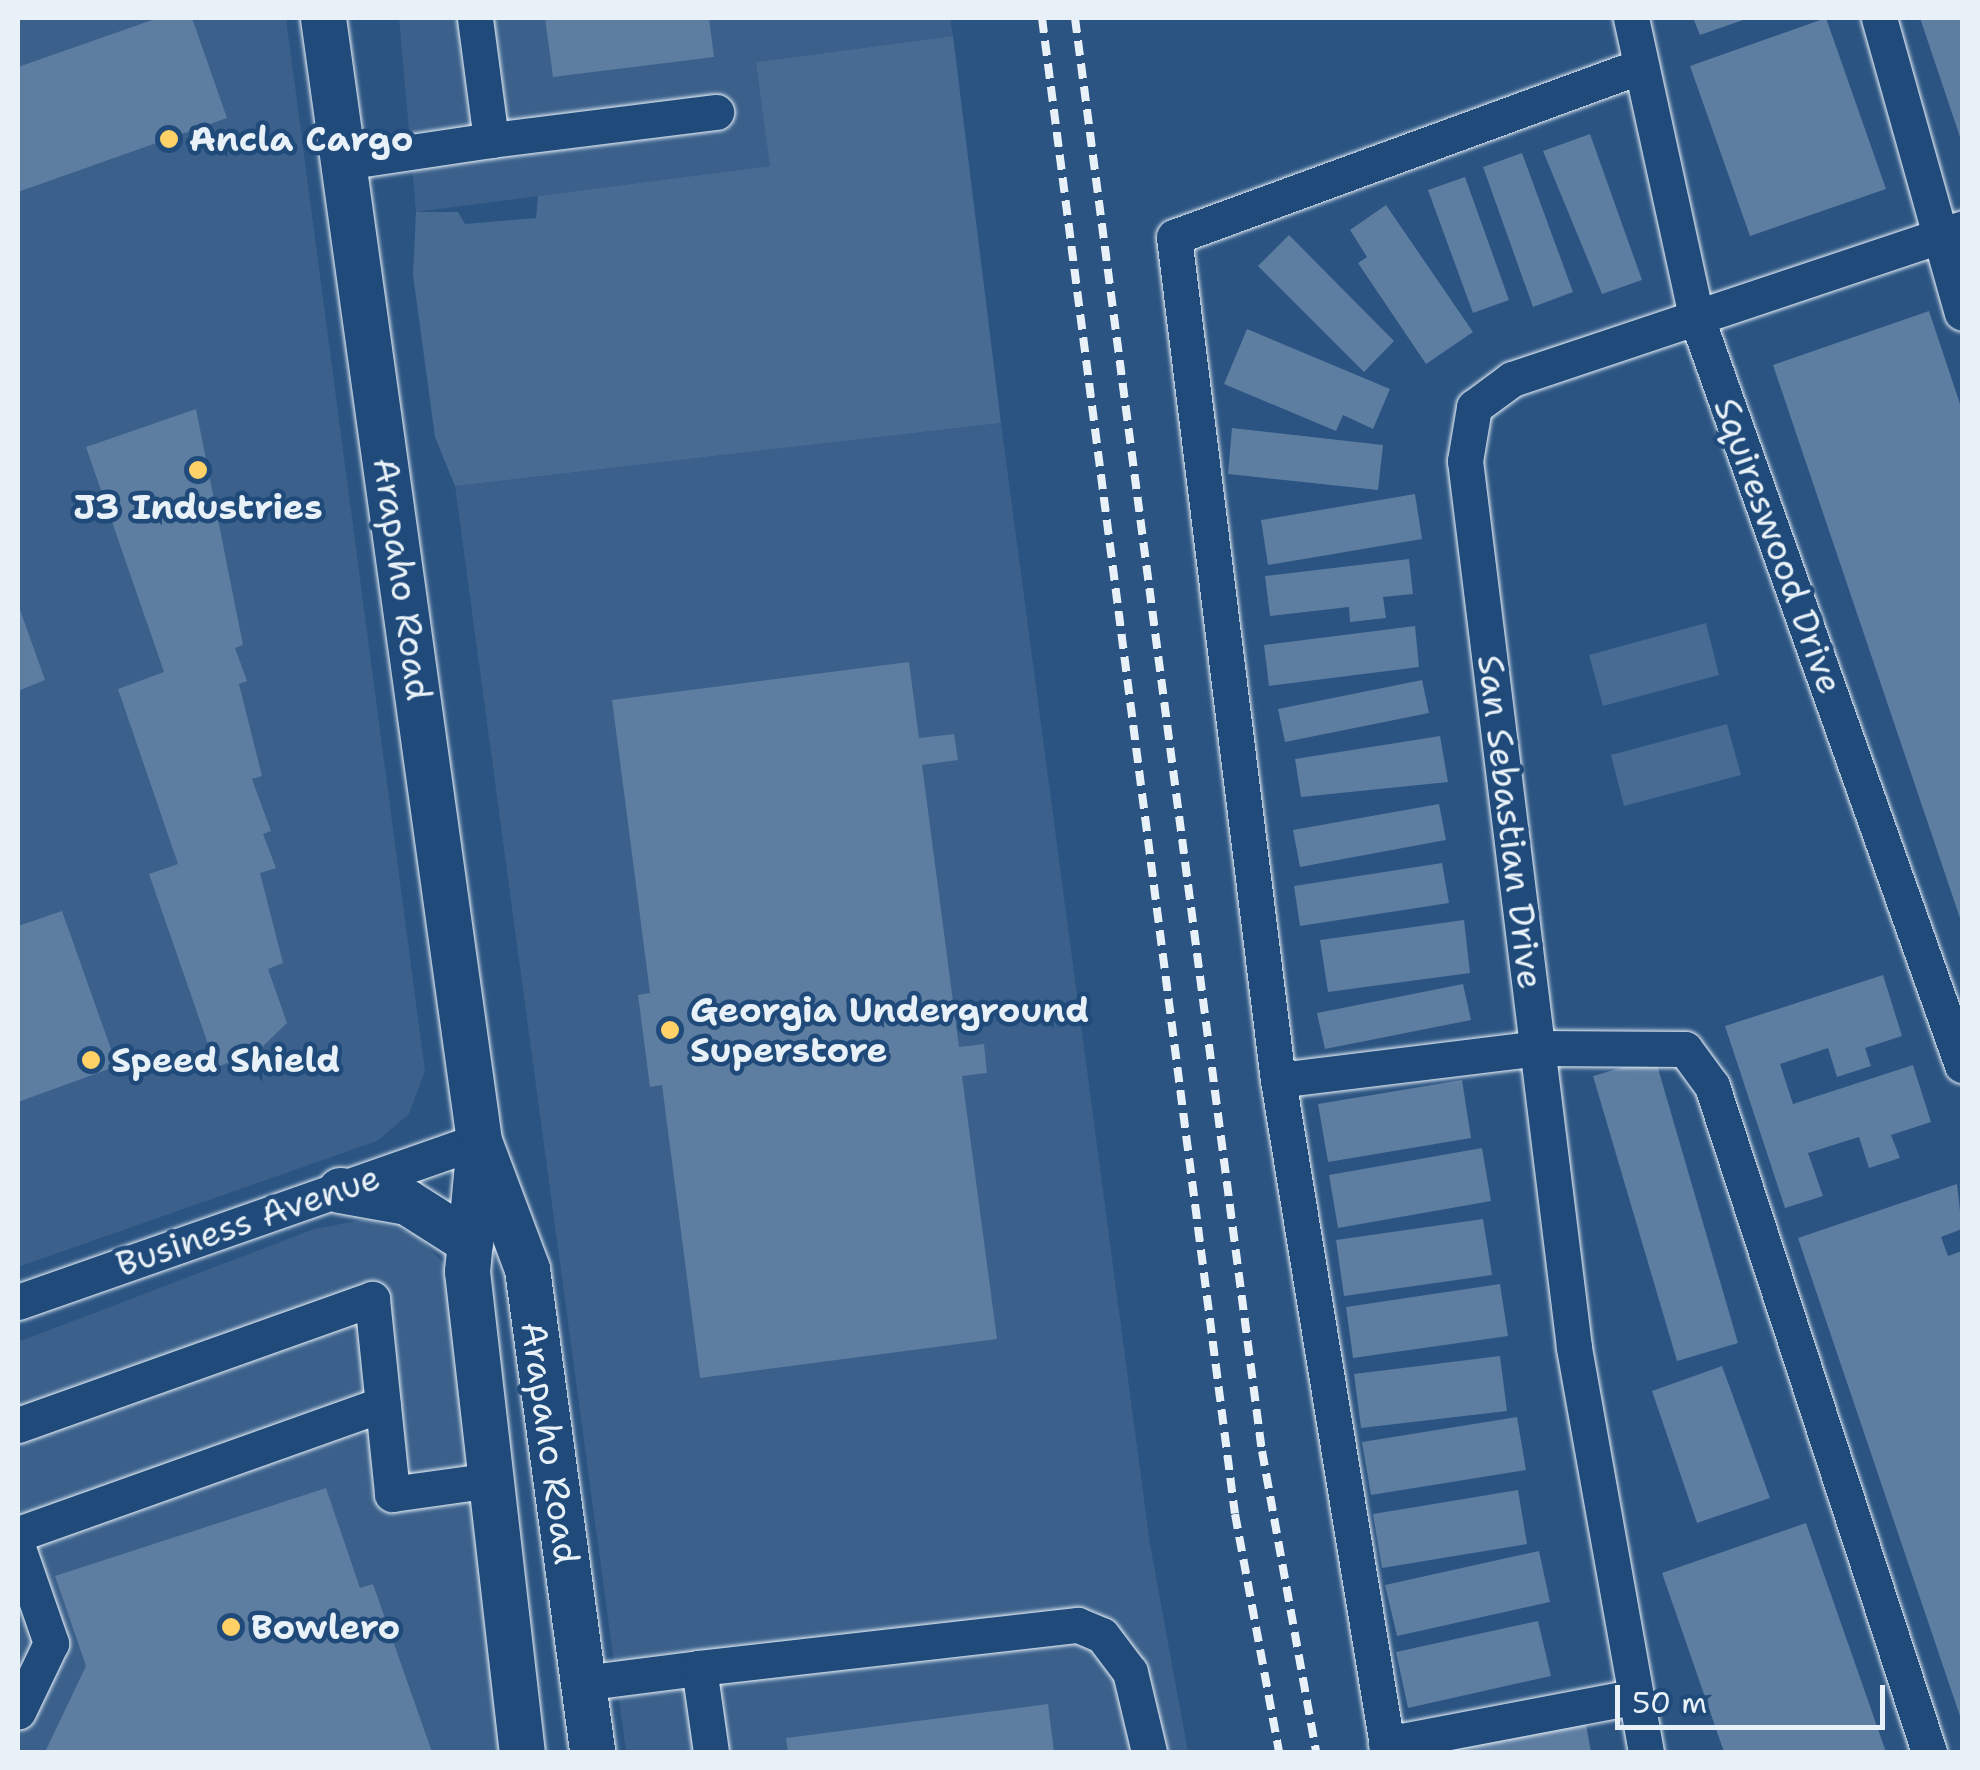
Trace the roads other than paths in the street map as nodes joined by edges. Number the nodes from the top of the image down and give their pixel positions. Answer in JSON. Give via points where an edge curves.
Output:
{"nodes":[{"id":1,"x":323,"y":18,"type":"edge"},
{"id":2,"x":475,"y":18,"type":"edge"},
{"id":3,"x":1630,"y":18,"type":"edge"},
{"id":4,"x":1879,"y":18,"type":"edge"},
{"id":5,"x":1641,"y":66,"type":"junction"},
{"id":6,"x":716,"y":112,"type":"dead end"},
{"id":7,"x":491,"y":140,"type":"junction"},
{"id":8,"x":344,"y":162,"type":"junction"},
{"id":9,"x":1949,"y":233,"type":"edge"},
{"id":10,"x":1962,"y":313,"type":"edge"},
{"id":11,"x":1696,"y":316,"type":"junction"},
{"id":12,"x":1538,"y":1048,"type":"junction"},
{"id":13,"x":1962,"y":1065,"type":"edge"},
{"id":14,"x":1278,"y":1080,"type":"junction"},
{"id":15,"x":479,"y":1141,"type":"junction"},
{"id":16,"x":340,"y":1190,"type":"junction"},
{"id":17,"x":470,"y":1242,"type":"junction"},
{"id":18,"x":18,"y":1302,"type":"edge"},
{"id":19,"x":382,"y":1404,"type":"junction"},
{"id":20,"x":18,"y":1425,"type":"edge"},
{"id":21,"x":492,"y":1480,"type":"junction"},
{"id":22,"x":18,"y":1534,"type":"edge"},
{"id":23,"x":18,"y":1548,"type":"edge"},
{"id":24,"x":699,"y":1668,"type":"junction"},
{"id":25,"x":582,"y":1683,"type":"junction"},
{"id":26,"x":1633,"y":1697,"type":"junction"},
{"id":27,"x":18,"y":1712,"type":"edge"},
{"id":28,"x":1387,"y":1748,"type":"edge"},
{"id":29,"x":522,"y":1752,"type":"edge"},
{"id":30,"x":592,"y":1752,"type":"edge"},
{"id":31,"x":710,"y":1752,"type":"edge"},
{"id":32,"x":1150,"y":1752,"type":"edge"},
{"id":33,"x":1646,"y":1752,"type":"edge"},
{"id":34,"x":1929,"y":1752,"type":"edge"}],
"edges":[{"from":1,"to":8,"type":"main road","name":"Arapaho Road"},
{"from":2,"to":7,"type":"street"},
{"from":3,"to":5,"type":"street","name":"Squireswood Drive"},
{"from":4,"to":9,"type":"street"},
{"from":5,"to":11,"type":"street","name":"Squireswood Drive"},
{"from":5,"to":14,"type":"street","via":[[1174,237]]},
{"from":6,"to":7,"type":"street"},
{"from":7,"to":8,"type":"street"},
{"from":8,"to":15,"type":"main road","name":"Arapaho Road"},
{"from":9,"to":10,"type":"street"},
{"from":9,"to":11,"type":"street","name":"San Sebastian Drive"},
{"from":11,"to":12,"type":"street","name":"San Sebastian Drive","via":[[1512,379],[1474,407],[1465,461]]},
{"from":11,"to":13,"type":"street","name":"Squireswood Drive"},
{"from":12,"to":14,"type":"street"},
{"from":12,"to":26,"type":"street","name":"San Sebastian Drive","via":[[1574,1346]]},
{"from":12,"to":34,"type":"street","via":[[1685,1049],[1712,1086]]},
{"from":14,"to":28,"type":"street"},
{"from":15,"to":16,"type":"street","name":"Business Avenue"},
{"from":15,"to":17,"type":"main road","name":"Arapaho Road"},
{"from":15,"to":25,"type":"main road","name":"Arapaho Road","via":[[527,1269]]},
{"from":16,"to":17,"type":"main road","via":[[407,1202]]},
{"from":16,"to":18,"type":"street","name":"Business Avenue"},
{"from":17,"to":21,"type":"main road","name":"Arapaho Road"},
{"from":19,"to":20,"type":"street","via":[[372,1299]]},
{"from":19,"to":21,"type":"street","via":[[392,1494]]},
{"from":19,"to":22,"type":"street"},
{"from":21,"to":29,"type":"main road","name":"Arapaho Road"},
{"from":23,"to":27,"type":"street","via":[[51,1643]]},
{"from":24,"to":25,"type":"street"},
{"from":24,"to":31,"type":"street"},
{"from":24,"to":32,"type":"street","via":[[1078,1625],[1102,1635],[1130,1672]]},
{"from":25,"to":30,"type":"main road","name":"Arapaho Road"},
{"from":26,"to":28,"type":"street"},
{"from":26,"to":33,"type":"street","name":"San Sebastian Drive"}]}
